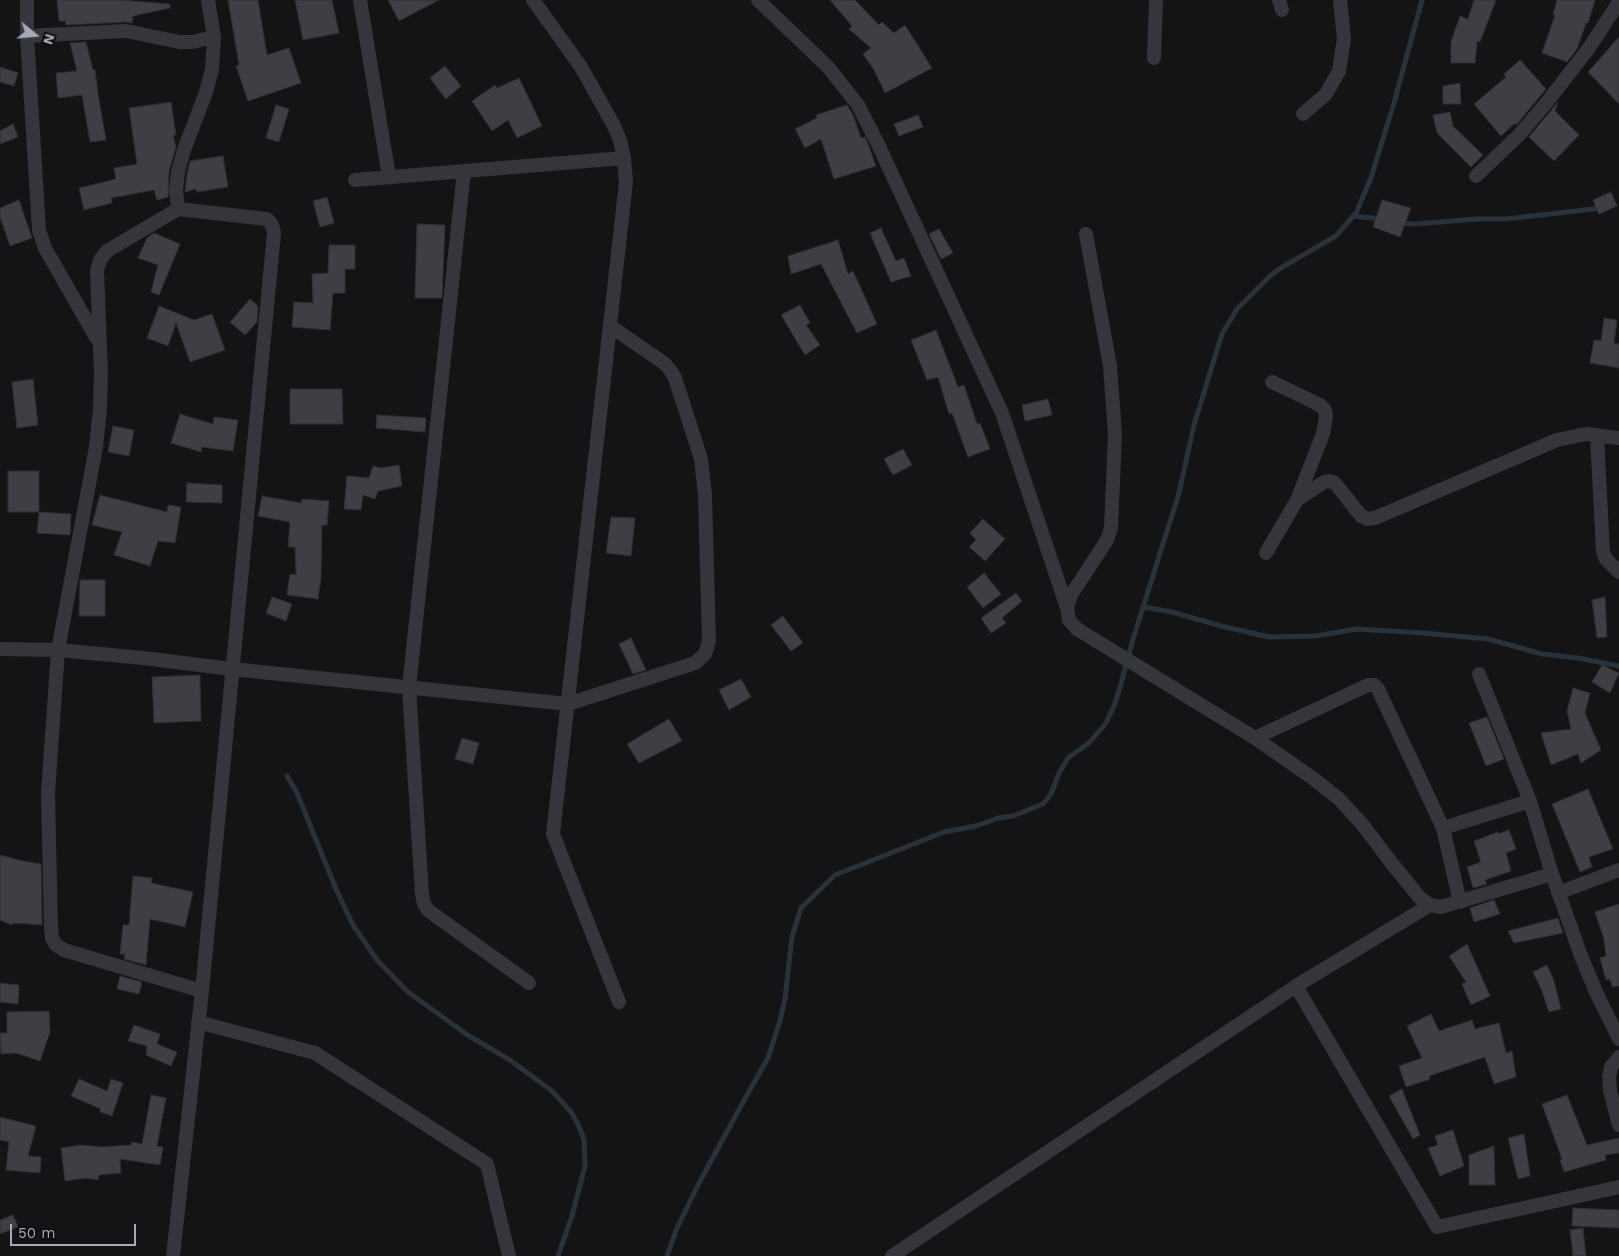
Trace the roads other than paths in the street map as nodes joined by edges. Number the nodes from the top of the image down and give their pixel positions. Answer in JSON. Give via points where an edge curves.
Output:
{"nodes":[{"id":1,"x":27,"y":0,"type":"edge"},
{"id":2,"x":208,"y":0,"type":"edge"},
{"id":3,"x":360,"y":0,"type":"edge"},
{"id":4,"x":533,"y":0,"type":"edge"},
{"id":5,"x":758,"y":0,"type":"edge"},
{"id":6,"x":1156,"y":0,"type":"edge"},
{"id":7,"x":1340,"y":0,"type":"edge"},
{"id":8,"x":1619,"y":2,"type":"edge"},
{"id":9,"x":27,"y":36,"type":"junction"},
{"id":10,"x":214,"y":37,"type":"junction"},
{"id":11,"x":1154,"y":58,"type":"dead end"},
{"id":12,"x":1303,"y":114,"type":"dead end"},
{"id":13,"x":624,"y":158,"type":"junction"},
{"id":14,"x":464,"y":171,"type":"junction"},
{"id":15,"x":1476,"y":176,"type":"dead end"},
{"id":16,"x":390,"y":177,"type":"junction"},
{"id":17,"x":355,"y":180,"type":"dead end"},
{"id":18,"x":178,"y":209,"type":"junction"},
{"id":19,"x":1086,"y":234,"type":"dead end"},
{"id":20,"x":610,"y":326,"type":"junction"},
{"id":21,"x":100,"y":342,"type":"junction"},
{"id":22,"x":1272,"y":382,"type":"dead end"},
{"id":23,"x":1597,"y":434,"type":"junction"},
{"id":24,"x":1619,"y":438,"type":"edge"},
{"id":25,"x":1297,"y":500,"type":"junction"},
{"id":26,"x":1266,"y":554,"type":"dead end"},
{"id":27,"x":1619,"y":572,"type":"edge"},
{"id":28,"x":1067,"y":608,"type":"junction"},
{"id":29,"x":0,"y":649,"type":"edge"},
{"id":30,"x":58,"y":650,"type":"junction"},
{"id":31,"x":232,"y":669,"type":"junction"},
{"id":32,"x":1479,"y":674,"type":"dead end"},
{"id":33,"x":409,"y":687,"type":"junction"},
{"id":34,"x":568,"y":704,"type":"junction"},
{"id":35,"x":1255,"y":738,"type":"junction"},
{"id":36,"x":1530,"y":801,"type":"junction"},
{"id":37,"x":1443,"y":828,"type":"junction"},
{"id":38,"x":1619,"y":870,"type":"edge"},
{"id":39,"x":1552,"y":874,"type":"junction"},
{"id":40,"x":1558,"y":893,"type":"junction"},
{"id":41,"x":1460,"y":902,"type":"junction"},
{"id":42,"x":1430,"y":905,"type":"junction"},
{"id":43,"x":529,"y":983,"type":"dead end"},
{"id":44,"x":1296,"y":986,"type":"junction"},
{"id":45,"x":202,"y":991,"type":"junction"},
{"id":46,"x":619,"y":1002,"type":"dead end"},
{"id":47,"x":198,"y":1022,"type":"junction"},
{"id":48,"x":1619,"y":1039,"type":"edge"},
{"id":49,"x":1619,"y":1057,"type":"edge"},
{"id":50,"x":1619,"y":1125,"type":"edge"},
{"id":51,"x":1619,"y":1187,"type":"edge"},
{"id":52,"x":173,"y":1256,"type":"edge"},
{"id":53,"x":509,"y":1256,"type":"edge"},
{"id":54,"x":892,"y":1256,"type":"edge"}],
"edges":[{"from":1,"to":9,"type":"street"},
{"from":2,"to":10,"type":"street"},
{"from":3,"to":16,"type":"street"},
{"from":4,"to":13,"type":"street","via":[[581,67],[613,124]]},
{"from":5,"to":28,"type":"street","via":[[828,67],[858,105],[878,144],[1002,413]]},
{"from":6,"to":11,"type":"street"},
{"from":7,"to":12,"type":"street","via":[[1344,39],[1339,71],[1326,94]]},
{"from":8,"to":15,"type":"street","via":[[1589,48],[1547,102],[1519,135]]},
{"from":9,"to":10,"type":"street","via":[[126,31],[179,42]]},
{"from":9,"to":21,"type":"street","via":[[39,230]]},
{"from":10,"to":18,"type":"street","via":[[212,70],[178,172]]},
{"from":13,"to":14,"type":"street"},
{"from":13,"to":20,"type":"street","via":[[626,182]]},
{"from":14,"to":16,"type":"street"},
{"from":14,"to":33,"type":"street"},
{"from":16,"to":17,"type":"street"},
{"from":18,"to":21,"type":"street","via":[[107,251],[100,260],[97,271]]},
{"from":18,"to":31,"type":"street","via":[[267,219],[274,233]]},
{"from":19,"to":28,"type":"street","via":[[1110,366],[1115,434],[1111,528],[1101,551],[1071,595]]},
{"from":20,"to":34,"type":"street"},
{"from":20,"to":34,"type":"street","via":[[664,363],[675,378],[692,428],[701,459],[705,495],[709,641],[696,663]]},
{"from":21,"to":30,"type":"street","via":[[100,409],[96,446]]},
{"from":22,"to":25,"type":"street","via":[[1320,405],[1326,416],[1324,434]]},
{"from":23,"to":24,"type":"street"},
{"from":23,"to":25,"type":"street","via":[[1558,440],[1375,518],[1361,516],[1335,482],[1324,482]]},
{"from":23,"to":27,"type":"street","via":[[1603,552]]},
{"from":25,"to":26,"type":"street"},
{"from":28,"to":35,"type":"street","via":[[1069,620],[1077,629]]},
{"from":29,"to":30,"type":"street"},
{"from":30,"to":31,"type":"street"},
{"from":30,"to":45,"type":"street","via":[[48,793],[52,938],[64,950]]},
{"from":31,"to":33,"type":"street"},
{"from":31,"to":45,"type":"street"},
{"from":32,"to":36,"type":"street"},
{"from":33,"to":34,"type":"street"},
{"from":33,"to":43,"type":"street","via":[[424,904],[429,911]]},
{"from":34,"to":46,"type":"street","via":[[553,834]]},
{"from":35,"to":37,"type":"street","via":[[1374,685]]},
{"from":35,"to":42,"type":"street","via":[[1339,799],[1420,898]]},
{"from":36,"to":37,"type":"street"},
{"from":36,"to":39,"type":"street"},
{"from":37,"to":41,"type":"street"},
{"from":38,"to":40,"type":"street"},
{"from":39,"to":40,"type":"street"},
{"from":39,"to":41,"type":"street"},
{"from":40,"to":48,"type":"street","via":[[1596,992]]},
{"from":41,"to":42,"type":"street","via":[[1441,907]]},
{"from":42,"to":44,"type":"street"},
{"from":44,"to":51,"type":"street","via":[[1437,1227]]},
{"from":44,"to":54,"type":"street"},
{"from":45,"to":47,"type":"street"},
{"from":47,"to":52,"type":"street"},
{"from":47,"to":53,"type":"street","via":[[315,1053],[487,1164]]},
{"from":49,"to":50,"type":"street","via":[[1609,1077]]}]}
